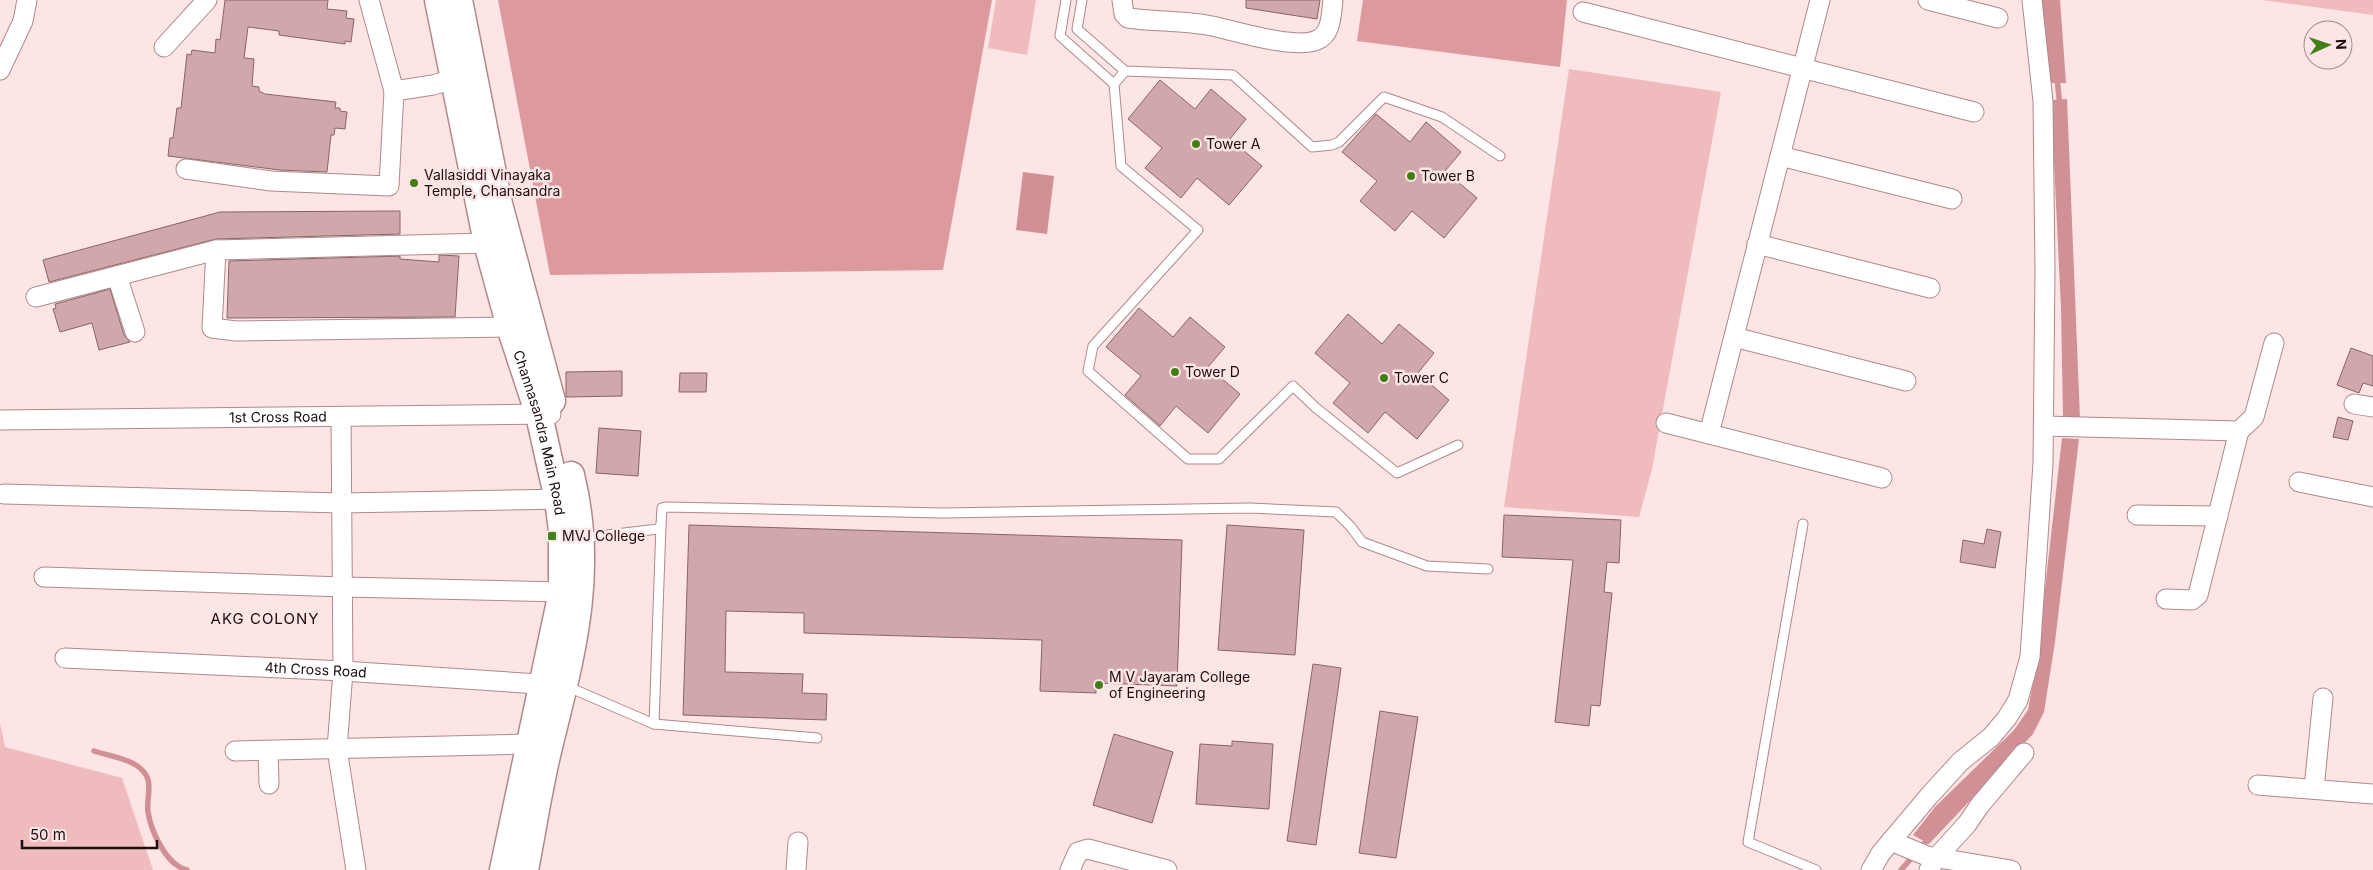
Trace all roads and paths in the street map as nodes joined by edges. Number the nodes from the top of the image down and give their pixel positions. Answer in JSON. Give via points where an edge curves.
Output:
{"nodes":[{"id":1,"x":27,"y":0,"type":"edge"},
{"id":2,"x":207,"y":0,"type":"edge"},
{"id":3,"x":369,"y":0,"type":"edge"},
{"id":4,"x":438,"y":0,"type":"edge"},
{"id":5,"x":459,"y":0,"type":"edge"},
{"id":6,"x":1066,"y":0,"type":"edge"},
{"id":7,"x":1082,"y":0,"type":"edge"},
{"id":8,"x":1122,"y":0,"type":"edge"},
{"id":9,"x":1333,"y":0,"type":"edge"},
{"id":10,"x":1820,"y":0,"type":"edge"},
{"id":11,"x":1928,"y":0,"type":"edge"},
{"id":12,"x":2032,"y":0,"type":"edge"},
{"id":13,"x":1584,"y":12,"type":"dead end"},
{"id":14,"x":1998,"y":18,"type":"dead end"},
{"id":15,"x":164,"y":47,"type":"dead end"},
{"id":16,"x":1803,"y":68,"type":"junction"},
{"id":17,"x":0,"y":70,"type":"edge"},
{"id":18,"x":1125,"y":71,"type":"junction"},
{"id":19,"x":462,"y":77,"type":"junction"},
{"id":20,"x":1114,"y":84,"type":"junction"},
{"id":21,"x":394,"y":91,"type":"junction"},
{"id":22,"x":1974,"y":112,"type":"dead end"},
{"id":23,"x":1500,"y":156,"type":"dead end"},
{"id":24,"x":1780,"y":156,"type":"junction"},
{"id":25,"x":186,"y":169,"type":"dead end"},
{"id":26,"x":1952,"y":199,"type":"dead end"},
{"id":27,"x":487,"y":243,"type":"junction"},
{"id":28,"x":1758,"y":244,"type":"junction"},
{"id":29,"x":216,"y":250,"type":"junction"},
{"id":30,"x":117,"y":276,"type":"junction"},
{"id":31,"x":1930,"y":288,"type":"dead end"},
{"id":32,"x":36,"y":297,"type":"dead end"},
{"id":33,"x":510,"y":327,"type":"junction"},
{"id":34,"x":135,"y":332,"type":"dead end"},
{"id":35,"x":1734,"y":337,"type":"junction"},
{"id":36,"x":2274,"y":343,"type":"dead end"},
{"id":37,"x":1906,"y":381,"type":"dead end"},
{"id":38,"x":2354,"y":404,"type":"dead end"},
{"id":39,"x":2373,"y":407,"type":"edge"},
{"id":40,"x":547,"y":414,"type":"junction"},
{"id":41,"x":341,"y":417,"type":"junction"},
{"id":42,"x":0,"y":420,"type":"edge"},
{"id":43,"x":1666,"y":423,"type":"dead end"},
{"id":44,"x":2051,"y":426,"type":"junction"},
{"id":45,"x":2239,"y":430,"type":"junction"},
{"id":46,"x":1709,"y":434,"type":"junction"},
{"id":47,"x":1458,"y":445,"type":"dead end"},
{"id":48,"x":1882,"y":478,"type":"dead end"},
{"id":49,"x":2299,"y":482,"type":"dead end"},
{"id":50,"x":4,"y":494,"type":"dead end"},
{"id":51,"x":2373,"y":498,"type":"edge"},
{"id":52,"x":568,"y":499,"type":"junction"},
{"id":53,"x":341,"y":503,"type":"junction"},
{"id":54,"x":2137,"y":515,"type":"dead end"},
{"id":55,"x":2218,"y":516,"type":"junction"},
{"id":56,"x":1803,"y":524,"type":"dead end"},
{"id":57,"x":661,"y":525,"type":"junction"},
{"id":58,"x":581,"y":538,"type":"junction"},
{"id":59,"x":1488,"y":570,"type":"dead end"},
{"id":60,"x":44,"y":577,"type":"dead end"},
{"id":61,"x":344,"y":587,"type":"junction"},
{"id":62,"x":562,"y":592,"type":"junction"},
{"id":63,"x":2166,"y":599,"type":"dead end"},
{"id":64,"x":65,"y":658,"type":"dead end"},
{"id":65,"x":343,"y":671,"type":"junction"},
{"id":66,"x":555,"y":685,"type":"junction"},
{"id":67,"x":2323,"y":698,"type":"dead end"},
{"id":68,"x":654,"y":724,"type":"junction"},
{"id":69,"x":817,"y":738,"type":"dead end"},
{"id":70,"x":531,"y":744,"type":"junction"},
{"id":71,"x":337,"y":749,"type":"junction"},
{"id":72,"x":234,"y":751,"type":"dead end"},
{"id":73,"x":268,"y":751,"type":"junction"},
{"id":74,"x":2024,"y":753,"type":"dead end"},
{"id":75,"x":269,"y":784,"type":"dead end"},
{"id":76,"x":2258,"y":785,"type":"dead end"},
{"id":77,"x":2314,"y":789,"type":"junction"},
{"id":78,"x":2373,"y":794,"type":"edge"},
{"id":79,"x":798,"y":842,"type":"dead end"},
{"id":80,"x":1917,"y":854,"type":"edge"},
{"id":81,"x":356,"y":870,"type":"edge"},
{"id":82,"x":503,"y":870,"type":"edge"},
{"id":83,"x":525,"y":870,"type":"edge"},
{"id":84,"x":796,"y":870,"type":"edge"},
{"id":85,"x":1070,"y":870,"type":"edge"},
{"id":86,"x":1167,"y":870,"type":"edge"},
{"id":87,"x":1816,"y":870,"type":"edge"},
{"id":88,"x":1871,"y":870,"type":"edge"},
{"id":89,"x":2011,"y":870,"type":"edge"}],
"edges":[{"from":1,"to":17,"type":"street","via":[[23,21]]},
{"from":2,"to":15,"type":"street"},
{"from":3,"to":21,"type":"street"},
{"from":4,"to":19,"type":"main road","name":"Channasandra Main Road"},
{"from":5,"to":19,"type":"main road","name":"Channasandra Main Road"},
{"from":6,"to":20,"type":"lane","via":[[1060,36]]},
{"from":7,"to":18,"type":"lane","via":[[1077,29]]},
{"from":8,"to":9,"type":"street","via":[[1121,7],[1128,18],[1211,26],[1240,35],[1306,43],[1318,40],[1328,31]]},
{"from":10,"to":16,"type":"street"},
{"from":11,"to":14,"type":"street"},
{"from":12,"to":44,"type":"street","via":[[2043,102]]},
{"from":13,"to":16,"type":"street"},
{"from":16,"to":22,"type":"street"},
{"from":16,"to":24,"type":"street"},
{"from":18,"to":20,"type":"lane"},
{"from":18,"to":23,"type":"lane","via":[[1233,75],[1312,147],[1339,142],[1384,97],[1442,118]]},
{"from":19,"to":21,"type":"street"},
{"from":19,"to":27,"type":"main road","name":"Channasandra Main Road"},
{"from":19,"to":40,"type":"main road","name":"Channasandra Main Road","via":[[499,204]]},
{"from":20,"to":47,"type":"lane","via":[[1121,166],[1198,230],[1093,346],[1088,371],[1188,459],[1219,459],[1294,386],[1397,473]]},
{"from":21,"to":25,"type":"street","via":[[389,186],[271,181]]},
{"from":24,"to":26,"type":"street"},
{"from":24,"to":28,"type":"street"},
{"from":27,"to":29,"type":"street"},
{"from":27,"to":33,"type":"main road","name":"Channasandra Main Road"},
{"from":28,"to":31,"type":"street"},
{"from":28,"to":35,"type":"street"},
{"from":29,"to":30,"type":"street"},
{"from":29,"to":33,"type":"street","via":[[212,328],[236,331]]},
{"from":30,"to":32,"type":"street"},
{"from":30,"to":34,"type":"street"},
{"from":33,"to":40,"type":"main road","name":"Channasandra Main Road"},
{"from":35,"to":37,"type":"street"},
{"from":35,"to":46,"type":"street"},
{"from":36,"to":45,"type":"street","via":[[2254,417]]},
{"from":38,"to":39,"type":"street"},
{"from":40,"to":41,"type":"street","name":"1st Cross Road"},
{"from":40,"to":52,"type":"main road","name":"Channasandra Main Road"},
{"from":41,"to":42,"type":"street","name":"1st Cross Road"},
{"from":41,"to":53,"type":"street"},
{"from":43,"to":46,"type":"street"},
{"from":44,"to":45,"type":"street"},
{"from":44,"to":80,"type":"street","via":[[2030,657],[2018,700],[1991,738],[1960,762]]},
{"from":45,"to":55,"type":"street"},
{"from":46,"to":48,"type":"street"},
{"from":49,"to":51,"type":"street"},
{"from":50,"to":53,"type":"street"},
{"from":52,"to":53,"type":"street"},
{"from":52,"to":58,"type":"main road","name":"Channasandra Main Road"},
{"from":52,"to":62,"type":"main road","name":"Channasandra Main Road","via":[[562,530]]},
{"from":53,"to":61,"type":"street"},
{"from":54,"to":55,"type":"street"},
{"from":55,"to":63,"type":"street","via":[[2197,598]]},
{"from":56,"to":87,"type":"lane","via":[[1748,842]]},
{"from":57,"to":58,"type":"lane","via":[[658,529]]},
{"from":57,"to":59,"type":"lane","via":[[662,508],[667,507],[943,513],[1250,508],[1336,512],[1362,542],[1427,566]]},
{"from":57,"to":68,"type":"lane"},
{"from":58,"to":66,"type":"main road","name":"Channasandra Main Road","via":[[582,591]]},
{"from":60,"to":61,"type":"street"},
{"from":61,"to":62,"type":"street"},
{"from":61,"to":65,"type":"street"},
{"from":62,"to":66,"type":"main road","name":"Channasandra Main Road"},
{"from":64,"to":65,"type":"street","name":"4th Cross Road"},
{"from":65,"to":66,"type":"street","name":"4th Cross Road"},
{"from":65,"to":71,"type":"street"},
{"from":66,"to":68,"type":"lane"},
{"from":66,"to":70,"type":"main road","name":"Channasandra Main Road"},
{"from":66,"to":83,"type":"main road","name":"Channasandra Main Road","via":[[548,748]]},
{"from":67,"to":77,"type":"street"},
{"from":68,"to":69,"type":"lane"},
{"from":70,"to":71,"type":"street"},
{"from":70,"to":82,"type":"main road","name":"Channasandra Main Road"},
{"from":71,"to":73,"type":"street"},
{"from":71,"to":81,"type":"street"},
{"from":72,"to":73,"type":"street"},
{"from":73,"to":75,"type":"street"},
{"from":74,"to":80,"type":"street","via":[[1967,824]]},
{"from":76,"to":77,"type":"street"},
{"from":77,"to":78,"type":"street"},
{"from":79,"to":84,"type":"street"},
{"from":80,"to":88,"type":"street"},
{"from":80,"to":89,"type":"street"},
{"from":85,"to":86,"type":"street","via":[[1078,852],[1088,849]]}]}
